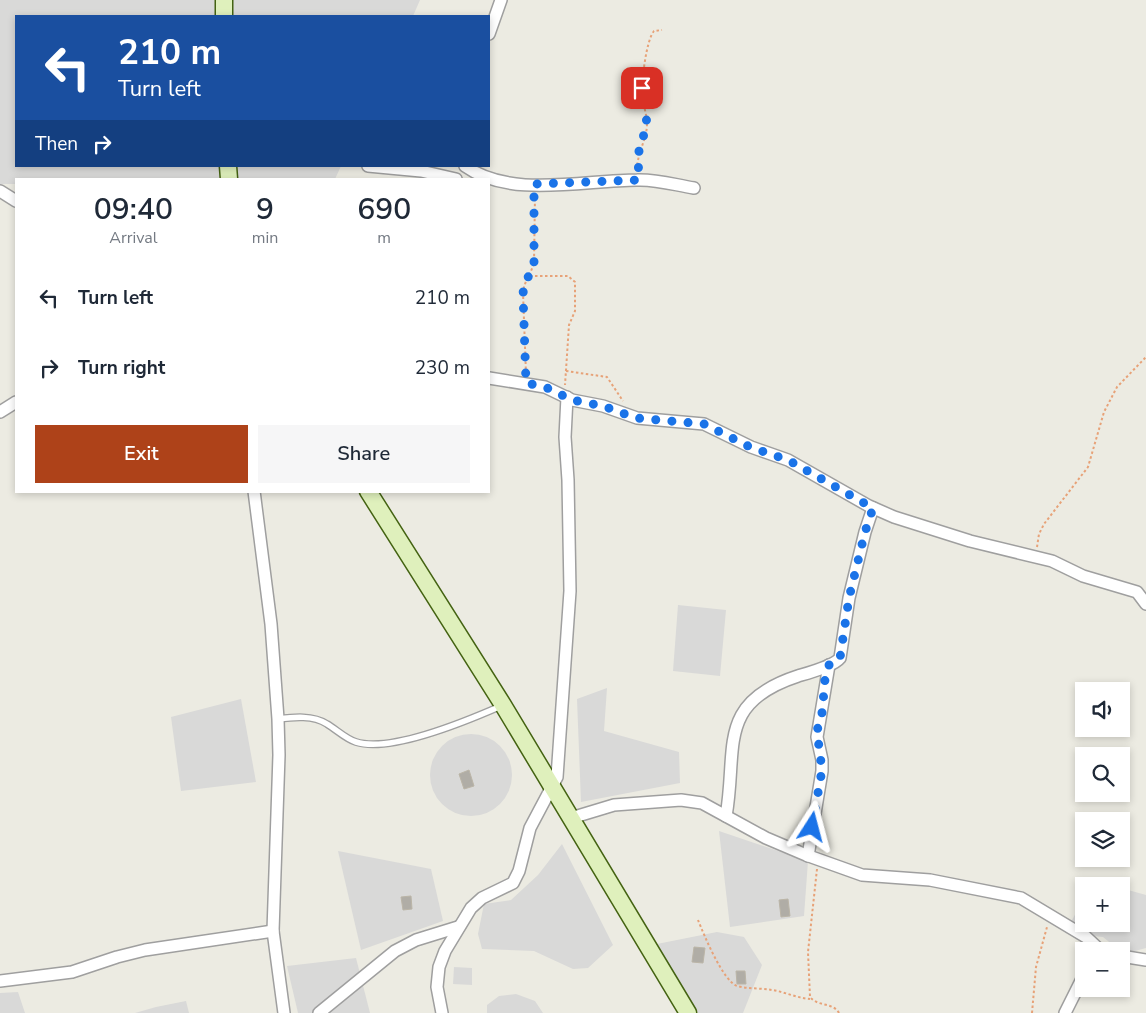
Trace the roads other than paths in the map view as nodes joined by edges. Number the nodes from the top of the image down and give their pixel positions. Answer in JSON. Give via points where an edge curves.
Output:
{"nodes":[{"id":1,"x":224,"y":0,"type":"edge"},
{"id":2,"x":501,"y":0,"type":"edge"},
{"id":3,"x":224,"y":15,"type":"edge"},
{"id":4,"x":490,"y":31,"type":"edge"},
{"id":5,"x":379,"y":167,"type":"edge"},
{"id":6,"x":467,"y":167,"type":"edge"},
{"id":7,"x":453,"y":178,"type":"edge"},
{"id":8,"x":694,"y":188,"type":"dead end"},
{"id":9,"x":0,"y":191,"type":"edge"},
{"id":10,"x":15,"y":200,"type":"edge"},
{"id":11,"x":490,"y":378,"type":"edge"},
{"id":12,"x":565,"y":396,"type":"junction"},
{"id":13,"x":15,"y":403,"type":"edge"},
{"id":14,"x":0,"y":412,"type":"edge"},
{"id":15,"x":254,"y":493,"type":"edge"},
{"id":16,"x":369,"y":493,"type":"edge"},
{"id":17,"x":873,"y":508,"type":"junction"},
{"id":18,"x":1146,"y":604,"type":"edge"},
{"id":19,"x":829,"y":665,"type":"junction"},
{"id":20,"x":503,"y":705,"type":"junction"},
{"id":21,"x":278,"y":719,"type":"junction"},
{"id":22,"x":552,"y":788,"type":"junction"},
{"id":23,"x":726,"y":816,"type":"junction"},
{"id":24,"x":570,"y":818,"type":"junction"},
{"id":25,"x":813,"y":858,"type":"junction"},
{"id":26,"x":458,"y":927,"type":"junction"},
{"id":27,"x":273,"y":931,"type":"junction"},
{"id":28,"x":1091,"y":942,"type":"edge"},
{"id":29,"x":1130,"y":957,"type":"edge"},
{"id":30,"x":1146,"y":960,"type":"edge"},
{"id":31,"x":0,"y":982,"type":"edge"},
{"id":32,"x":1075,"y":993,"type":"edge"},
{"id":33,"x":284,"y":1013,"type":"edge"},
{"id":34,"x":319,"y":1013,"type":"edge"},
{"id":35,"x":442,"y":1013,"type":"edge"},
{"id":36,"x":688,"y":1013,"type":"edge"},
{"id":37,"x":1065,"y":1013,"type":"edge"}],
"edges":[{"from":1,"to":3,"type":"street"},
{"from":2,"to":4,"type":"street"},
{"from":5,"to":7,"type":"street"},
{"from":6,"to":8,"type":"street","via":[[500,182],[638,180]]},
{"from":9,"to":10,"type":"street"},
{"from":11,"to":12,"type":"street","via":[[545,387]]},
{"from":12,"to":17,"type":"street","via":[[630,416],[704,424],[750,447],[788,460]]},
{"from":12,"to":22,"type":"street","via":[[570,591],[559,717],[559,766]]},
{"from":13,"to":14,"type":"street"},
{"from":15,"to":21,"type":"street","via":[[270,614]]},
{"from":16,"to":20,"type":"street"},
{"from":17,"to":18,"type":"street","via":[[970,541],[1052,561],[1082,576],[1137,592]]},
{"from":17,"to":19,"type":"street","via":[[849,598],[840,658]]},
{"from":19,"to":23,"type":"street","via":[[765,690],[748,704],[737,722],[731,748],[731,791]]},
{"from":19,"to":25,"type":"street","via":[[817,737],[822,770]]},
{"from":20,"to":21,"type":"lane","via":[[464,723],[382,743],[357,743],[325,722],[302,716]]},
{"from":20,"to":22,"type":"street"},
{"from":21,"to":27,"type":"street","via":[[280,755]]},
{"from":22,"to":24,"type":"street"},
{"from":22,"to":26,"type":"street","via":[[530,828],[513,883],[482,898]]},
{"from":23,"to":24,"type":"street","via":[[702,804],[681,800],[614,805]]},
{"from":23,"to":25,"type":"street"},
{"from":24,"to":36,"type":"street"},
{"from":25,"to":28,"type":"street","via":[[862,875],[930,880],[1021,898]]},
{"from":26,"to":34,"type":"street","via":[[416,940],[396,951]]},
{"from":26,"to":35,"type":"street","via":[[439,967],[437,987]]},
{"from":27,"to":31,"type":"street","via":[[145,950],[72,972]]},
{"from":27,"to":33,"type":"street"},
{"from":29,"to":30,"type":"street"},
{"from":32,"to":37,"type":"street"}]}
